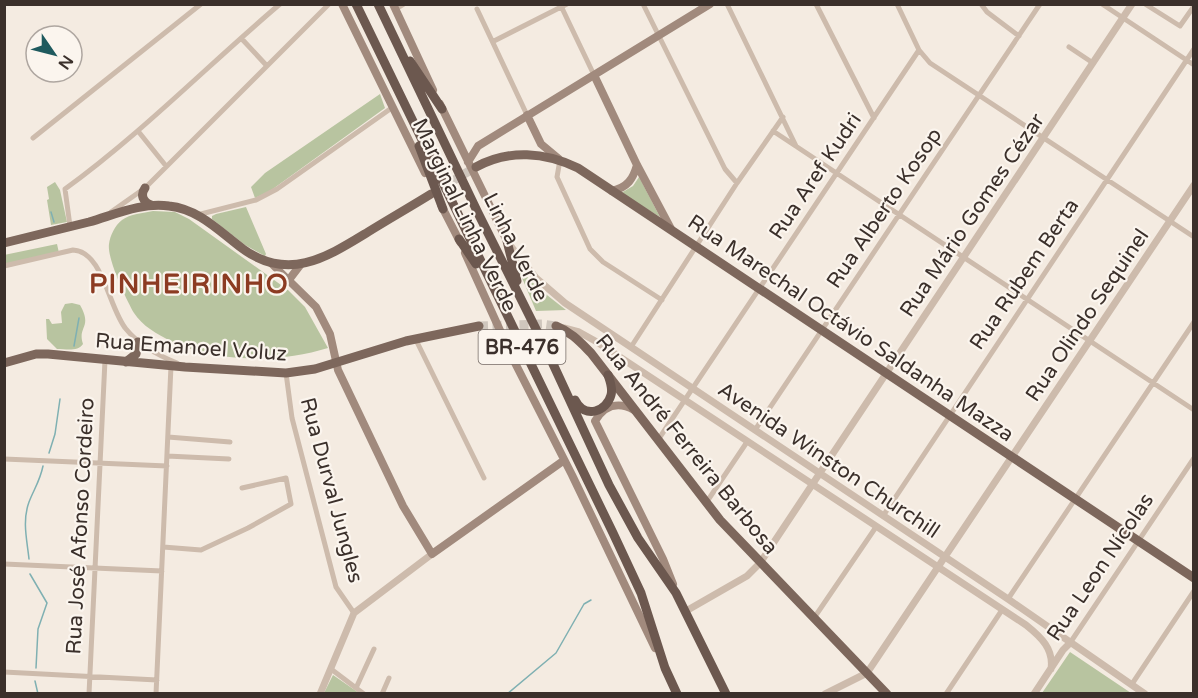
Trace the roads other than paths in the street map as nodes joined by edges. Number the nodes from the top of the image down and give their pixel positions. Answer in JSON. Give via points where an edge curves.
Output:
{"nodes":[{"id":1,"x":201,"y":4,"type":"edge"},
{"id":2,"x":280,"y":4,"type":"edge"},
{"id":3,"x":329,"y":4,"type":"edge"},
{"id":4,"x":342,"y":4,"type":"edge"},
{"id":5,"x":356,"y":4,"type":"edge"},
{"id":6,"x":378,"y":4,"type":"edge"},
{"id":7,"x":405,"y":4,"type":"edge"},
{"id":8,"x":643,"y":4,"type":"edge"},
{"id":9,"x":710,"y":4,"type":"edge"},
{"id":10,"x":726,"y":4,"type":"edge"},
{"id":11,"x":816,"y":4,"type":"edge"},
{"id":12,"x":897,"y":4,"type":"edge"},
{"id":13,"x":981,"y":4,"type":"edge"},
{"id":14,"x":1040,"y":4,"type":"edge"},
{"id":15,"x":1102,"y":4,"type":"edge"},
{"id":16,"x":1132,"y":4,"type":"edge"},
{"id":17,"x":1144,"y":4,"type":"edge"},
{"id":18,"x":1158,"y":4,"type":"edge"},
{"id":19,"x":563,"y":6,"type":"edge"},
{"id":20,"x":1194,"y":6,"type":"edge"},
{"id":21,"x":394,"y":7,"type":"edge"},
{"id":22,"x":477,"y":9,"type":"dead end"},
{"id":23,"x":1154,"y":11,"type":"junction"},
{"id":24,"x":1123,"y":18,"type":"junction"},
{"id":25,"x":387,"y":24,"type":"junction"},
{"id":26,"x":658,"y":36,"type":"junction"},
{"id":27,"x":1019,"y":36,"type":"junction"},
{"id":28,"x":241,"y":38,"type":"junction"},
{"id":29,"x":494,"y":41,"type":"junction"},
{"id":30,"x":1069,"y":47,"type":"dead end"},
{"id":31,"x":1194,"y":49,"type":"edge"},
{"id":32,"x":919,"y":50,"type":"junction"},
{"id":33,"x":1186,"y":60,"type":"junction"},
{"id":34,"x":1093,"y":63,"type":"junction"},
{"id":35,"x":1194,"y":65,"type":"edge"},
{"id":36,"x":267,"y":66,"type":"junction"},
{"id":37,"x":594,"y":75,"type":"junction"},
{"id":38,"x":396,"y":84,"type":"junction"},
{"id":39,"x":979,"y":95,"type":"junction"},
{"id":40,"x":393,"y":106,"type":"junction"},
{"id":41,"x":442,"y":109,"type":"junction"},
{"id":42,"x":527,"y":115,"type":"junction"},
{"id":43,"x":783,"y":117,"type":"junction"},
{"id":44,"x":874,"y":117,"type":"junction"},
{"id":45,"x":138,"y":131,"type":"junction"},
{"id":46,"x":773,"y":131,"type":"junction"},
{"id":47,"x":1043,"y":137,"type":"junction"},
{"id":48,"x":33,"y":138,"type":"dead end"},
{"id":49,"x":541,"y":144,"type":"junction"},
{"id":50,"x":478,"y":146,"type":"junction"},
{"id":51,"x":796,"y":146,"type":"junction"},
{"id":52,"x":460,"y":148,"type":"junction"},
{"id":53,"x":535,"y":154,"type":"junction"},
{"id":54,"x":560,"y":160,"type":"junction"},
{"id":55,"x":472,"y":165,"type":"junction"},
{"id":56,"x":636,"y":165,"type":"junction"},
{"id":57,"x":166,"y":166,"type":"junction"},
{"id":58,"x":837,"y":173,"type":"junction"},
{"id":59,"x":1107,"y":180,"type":"junction"},
{"id":60,"x":737,"y":183,"type":"junction"},
{"id":61,"x":1194,"y":185,"type":"edge"},
{"id":62,"x":145,"y":188,"type":"junction"},
{"id":63,"x":612,"y":190,"type":"junction"},
{"id":64,"x":431,"y":194,"type":"tunnel mouth"},
{"id":65,"x":151,"y":206,"type":"junction"},
{"id":66,"x":443,"y":209,"type":"junction"},
{"id":67,"x":899,"y":214,"type":"junction"},
{"id":68,"x":197,"y":215,"type":"junction"},
{"id":69,"x":106,"y":216,"type":"junction"},
{"id":70,"x":1169,"y":221,"type":"junction"},
{"id":71,"x":70,"y":226,"type":"junction"},
{"id":72,"x":671,"y":230,"type":"junction"},
{"id":73,"x":1194,"y":237,"type":"edge"},
{"id":74,"x":459,"y":238,"type":"junction"},
{"id":75,"x":507,"y":241,"type":"junction"},
{"id":76,"x":4,"y":243,"type":"edge"},
{"id":77,"x":697,"y":247,"type":"junction"},
{"id":78,"x":963,"y":257,"type":"junction"},
{"id":79,"x":271,"y":263,"type":"junction"},
{"id":80,"x":301,"y":264,"type":"junction"},
{"id":81,"x":4,"y":266,"type":"edge"},
{"id":82,"x":288,"y":281,"type":"junction"},
{"id":83,"x":492,"y":287,"type":"junction"},
{"id":84,"x":759,"y":288,"type":"junction"},
{"id":85,"x":520,"y":295,"type":"junction"},
{"id":86,"x":1027,"y":299,"type":"junction"},
{"id":87,"x":662,"y":300,"type":"junction"},
{"id":88,"x":1194,"y":322,"type":"edge"},
{"id":89,"x":479,"y":326,"type":"tunnel mouth"},
{"id":90,"x":556,"y":326,"type":"joint"},
{"id":91,"x":822,"y":330,"type":"junction"},
{"id":92,"x":416,"y":338,"type":"junction"},
{"id":93,"x":1090,"y":341,"type":"junction"},
{"id":94,"x":138,"y":342,"type":"junction"},
{"id":95,"x":631,"y":347,"type":"junction"},
{"id":96,"x":547,"y":351,"type":"junction"},
{"id":97,"x":105,"y":360,"type":"junction"},
{"id":98,"x":126,"y":362,"type":"junction"},
{"id":99,"x":4,"y":363,"type":"edge"},
{"id":100,"x":337,"y":363,"type":"junction"},
{"id":101,"x":171,"y":366,"type":"junction"},
{"id":102,"x":185,"y":367,"type":"junction"},
{"id":103,"x":286,"y":373,"type":"junction"},
{"id":104,"x":886,"y":373,"type":"junction"},
{"id":105,"x":608,"y":375,"type":"junction"},
{"id":106,"x":1153,"y":383,"type":"junction"},
{"id":107,"x":692,"y":388,"type":"junction"},
{"id":108,"x":684,"y":400,"type":"junction"},
{"id":109,"x":1194,"y":410,"type":"edge"},
{"id":110,"x":635,"y":411,"type":"junction"},
{"id":111,"x":950,"y":416,"type":"junction"},
{"id":112,"x":755,"y":430,"type":"junction"},
{"id":113,"x":168,"y":437,"type":"junction"},
{"id":114,"x":658,"y":440,"type":"junction"},
{"id":115,"x":230,"y":442,"type":"dead end"},
{"id":116,"x":747,"y":442,"type":"junction"},
{"id":117,"x":167,"y":456,"type":"junction"},
{"id":118,"x":1012,"y":457,"type":"junction"},
{"id":119,"x":1194,"y":458,"type":"edge"},
{"id":120,"x":4,"y":459,"type":"edge"},
{"id":121,"x":229,"y":459,"type":"dead end"},
{"id":122,"x":563,"y":461,"type":"junction"},
{"id":123,"x":100,"y":463,"type":"junction"},
{"id":124,"x":167,"y":466,"type":"junction"},
{"id":125,"x":819,"y":474,"type":"junction"},
{"id":126,"x":484,"y":478,"type":"dead end"},
{"id":127,"x":812,"y":484,"type":"junction"},
{"id":128,"x":242,"y":488,"type":"dead end"},
{"id":129,"x":1075,"y":499,"type":"junction"},
{"id":130,"x":706,"y":503,"type":"junction"},
{"id":131,"x":883,"y":516,"type":"junction"},
{"id":132,"x":876,"y":527,"type":"junction"},
{"id":133,"x":1138,"y":541,"type":"junction"},
{"id":134,"x":163,"y":548,"type":"junction"},
{"id":135,"x":432,"y":554,"type":"junction"},
{"id":136,"x":944,"y":558,"type":"junction"},
{"id":137,"x":760,"y":563,"type":"junction"},
{"id":138,"x":4,"y":564,"type":"edge"},
{"id":139,"x":95,"y":568,"type":"junction"},
{"id":140,"x":938,"y":568,"type":"junction"},
{"id":141,"x":162,"y":571,"type":"junction"},
{"id":142,"x":1194,"y":578,"type":"edge"},
{"id":143,"x":1194,"y":591,"type":"edge"},
{"id":144,"x":676,"y":592,"type":"junction"},
{"id":145,"x":1008,"y":599,"type":"junction"},
{"id":146,"x":1002,"y":610,"type":"junction"},
{"id":147,"x":686,"y":611,"type":"junction"},
{"id":148,"x":354,"y":613,"type":"junction"},
{"id":149,"x":814,"y":619,"type":"junction"},
{"id":150,"x":1070,"y":643,"type":"junction"},
{"id":151,"x":374,"y":649,"type":"dead end"},
{"id":152,"x":665,"y":668,"type":"junction"},
{"id":153,"x":331,"y":669,"type":"junction"},
{"id":154,"x":1051,"y":669,"type":"junction"},
{"id":155,"x":4,"y":672,"type":"edge"},
{"id":156,"x":867,"y":673,"type":"junction"},
{"id":157,"x":90,"y":676,"type":"junction"},
{"id":158,"x":389,"y":678,"type":"dead end"},
{"id":159,"x":157,"y":680,"type":"junction"},
{"id":160,"x":1132,"y":684,"type":"junction"},
{"id":161,"x":356,"y":688,"type":"junction"},
{"id":162,"x":89,"y":693,"type":"edge"},
{"id":163,"x":156,"y":693,"type":"edge"},
{"id":164,"x":320,"y":693,"type":"edge"},
{"id":165,"x":364,"y":693,"type":"edge"},
{"id":166,"x":382,"y":693,"type":"edge"},
{"id":167,"x":677,"y":693,"type":"edge"},
{"id":168,"x":726,"y":693,"type":"edge"},
{"id":169,"x":825,"y":693,"type":"edge"},
{"id":170,"x":887,"y":693,"type":"edge"},
{"id":171,"x":946,"y":693,"type":"edge"},
{"id":172,"x":1034,"y":693,"type":"edge"},
{"id":173,"x":1145,"y":693,"type":"edge"}],
"edges":[{"from":1,"to":48,"type":"street"},
{"from":2,"to":28,"type":"street"},
{"from":3,"to":36,"type":"street"},
{"from":4,"to":40,"type":"main road","name":"Marginal Linha Verde"},
{"from":5,"to":38,"type":"highway","name":"Linha Verde","number":"BR-476"},
{"from":6,"to":25,"type":"highway","name":"Linha Verde","number":"BR-476"},
{"from":7,"to":21,"type":"street"},
{"from":8,"to":26,"type":"street"},
{"from":9,"to":26,"type":"main road"},
{"from":10,"to":43,"type":"street"},
{"from":11,"to":44,"type":"street"},
{"from":12,"to":32,"type":"street"},
{"from":13,"to":27,"type":"street"},
{"from":14,"to":27,"type":"street","name":"Rua Alberto Kosop"},
{"from":15,"to":24,"type":"street"},
{"from":16,"to":24,"type":"street","name":"Rua Mário Gomes Cézar"},
{"from":17,"to":23,"type":"street"},
{"from":18,"to":23,"type":"street"},
{"from":19,"to":29,"type":"street"},
{"from":19,"to":37,"type":"street"},
{"from":20,"to":23,"type":"street","via":[[1180,26]]},
{"from":21,"to":41,"type":"main road","name":"Marginal Linha Verde"},
{"from":22,"to":29,"type":"street"},
{"from":24,"to":33,"type":"street"},
{"from":24,"to":34,"type":"street","name":"Rua Mário Gomes Cézar"},
{"from":25,"to":41,"type":"highway"},
{"from":25,"to":85,"type":"highway","name":"Linha Verde","number":"BR-476"},
{"from":26,"to":37,"type":"main road"},
{"from":26,"to":60,"type":"street","via":[[725,169]]},
{"from":27,"to":39,"type":"street","name":"Rua Alberto Kosop"},
{"from":28,"to":36,"type":"street"},
{"from":28,"to":45,"type":"street"},
{"from":29,"to":42,"type":"street"},
{"from":30,"to":34,"type":"street"},
{"from":31,"to":33,"type":"street","name":"Rua Rubem Berta"},
{"from":32,"to":39,"type":"street","via":[[930,63]]},
{"from":32,"to":44,"type":"street","name":"Rua Aref Kudri"},
{"from":33,"to":35,"type":"street"},
{"from":33,"to":59,"type":"street","name":"Rua Rubem Berta"},
{"from":34,"to":47,"type":"street","name":"Rua Mário Gomes Cézar"},
{"from":36,"to":57,"type":"street"},
{"from":37,"to":42,"type":"main road"},
{"from":37,"to":56,"type":"main road"},
{"from":38,"to":66,"type":"highway"},
{"from":38,"to":83,"type":"highway","name":"Linha Verde","number":"BR-476"},
{"from":39,"to":47,"type":"street"},
{"from":39,"to":67,"type":"street","name":"Rua Alberto Kosop"},
{"from":40,"to":66,"type":"main road","name":"Marginal Linha Verde"},
{"from":40,"to":68,"type":"street","via":[[277,189],[256,200]]},
{"from":41,"to":52,"type":"main road","name":"Marginal Linha Verde"},
{"from":42,"to":49,"type":"main road"},
{"from":42,"to":50,"type":"main road"},
{"from":43,"to":46,"type":"street"},
{"from":43,"to":51,"type":"street"},
{"from":44,"to":58,"type":"street","name":"Rua Aref Kudri"},
{"from":45,"to":57,"type":"street"},
{"from":45,"to":71,"type":"street","via":[[65,189]]},
{"from":46,"to":51,"type":"street"},
{"from":46,"to":60,"type":"street"},
{"from":47,"to":59,"type":"street"},
{"from":47,"to":78,"type":"street","name":"Rua Mário Gomes Cézar"},
{"from":49,"to":53,"type":"main road"},
{"from":49,"to":54,"type":"main road"},
{"from":50,"to":52,"type":"main road"},
{"from":50,"to":55,"type":"main road"},
{"from":51,"to":58,"type":"street"},
{"from":52,"to":55,"type":"main road","name":"Marginal Linha Verde"},
{"from":53,"to":54,"type":"main road","name":"Rua Marechal Octávio Saldanha Mazza"},
{"from":53,"to":55,"type":"main road","name":"Rua Marechal Octávio Saldanha Mazza","via":[[504,156]]},
{"from":54,"to":63,"type":"main road","name":"Rua Marechal Octávio Saldanha Mazza"},
{"from":54,"to":87,"type":"street","via":[[557,177],[590,249],[603,262]]},
{"from":55,"to":75,"type":"main road","name":"Marginal Linha Verde"},
{"from":56,"to":63,"type":"main road","via":[[629,183]]},
{"from":56,"to":72,"type":"main road"},
{"from":57,"to":62,"type":"street"},
{"from":58,"to":67,"type":"street"},
{"from":58,"to":84,"type":"street","name":"Rua Aref Kudri"},
{"from":59,"to":70,"type":"street"},
{"from":59,"to":86,"type":"street","name":"Rua Rubem Berta"},
{"from":60,"to":77,"type":"street"},
{"from":61,"to":70,"type":"street","name":"Rua Olindo Sequinel"},
{"from":62,"to":65,"type":"main road","via":[[143,199]]},
{"from":62,"to":69,"type":"street"},
{"from":63,"to":72,"type":"main road","name":"Rua Marechal Octávio Saldanha Mazza"},
{"from":64,"to":80,"type":"main road","via":[[329,255]]},
{"from":65,"to":68,"type":"main road","via":[[171,206]]},
{"from":65,"to":69,"type":"main road"},
{"from":66,"to":74,"type":"main road","name":"Marginal Linha Verde"},
{"from":67,"to":78,"type":"street"},
{"from":67,"to":91,"type":"street","name":"Rua Alberto Kosop"},
{"from":68,"to":79,"type":"main road","via":[[246,251]]},
{"from":69,"to":71,"type":"main road"},
{"from":70,"to":73,"type":"street"},
{"from":70,"to":93,"type":"street","name":"Rua Olindo Sequinel"},
{"from":71,"to":76,"type":"main road"},
{"from":72,"to":77,"type":"main road","name":"Rua Marechal Octávio Saldanha Mazza"},
{"from":74,"to":83,"type":"highway"},
{"from":74,"to":122,"type":"main road","name":"Marginal Linha Verde"},
{"from":75,"to":85,"type":"highway"},
{"from":75,"to":95,"type":"street","name":"Avenida Winston Churchill","via":[[546,288]]},
{"from":77,"to":84,"type":"main road","name":"Rua Marechal Octávio Saldanha Mazza"},
{"from":77,"to":87,"type":"street"},
{"from":78,"to":86,"type":"street"},
{"from":78,"to":104,"type":"street","name":"Rua Mário Gomes Cézar"},
{"from":79,"to":80,"type":"main road"},
{"from":79,"to":82,"type":"main road"},
{"from":80,"to":82,"type":"main road"},
{"from":81,"to":94,"type":"street","via":[[80,250],[98,267],[119,318]]},
{"from":82,"to":100,"type":"main road","via":[[321,315]]},
{"from":83,"to":152,"type":"highway","name":"Linha Verde","number":"BR-476","via":[[641,593]]},
{"from":84,"to":91,"type":"main road","name":"Rua Marechal Octávio Saldanha Mazza"},
{"from":84,"to":107,"type":"street","name":"Rua Aref Kudri"},
{"from":85,"to":96,"type":"highway","name":"Linha Verde","number":"BR-476"},
{"from":86,"to":93,"type":"street"},
{"from":86,"to":111,"type":"street","name":"Rua Rubem Berta"},
{"from":87,"to":95,"type":"street"},
{"from":88,"to":106,"type":"street"},
{"from":89,"to":92,"type":"main road","name":"Rua Emanoel Voluz"},
{"from":90,"to":105,"type":"main road","name":"Rua André Ferreira Barbosa","via":[[578,339]]},
{"from":90,"to":108,"type":"street","name":"Avenida Winston Churchill","via":[[588,336]]},
{"from":91,"to":104,"type":"main road","name":"Rua Marechal Octávio Saldanha Mazza"},
{"from":91,"to":112,"type":"street","name":"Rua Alberto Kosop"},
{"from":92,"to":100,"type":"main road","name":"Rua Emanoel Voluz"},
{"from":92,"to":126,"type":"street"},
{"from":93,"to":106,"type":"street"},
{"from":93,"to":118,"type":"street","name":"Rua Olindo Sequinel"},
{"from":94,"to":98,"type":"main road","via":[[136,354]]},
{"from":94,"to":102,"type":"street"},
{"from":95,"to":107,"type":"street","name":"Avenida Winston Churchill"},
{"from":96,"to":105,"type":"highway","via":[[584,411],[598,410],[609,400],[612,389]]},
{"from":96,"to":144,"type":"highway","name":"Linha Verde","number":"BR-476","via":[[631,528]]},
{"from":97,"to":98,"type":"main road","name":"Rua Emanoel Voluz"},
{"from":97,"to":99,"type":"main road","name":"Rua Emanoel Voluz","via":[[36,354]]},
{"from":97,"to":123,"type":"street","name":"Rua José Afonso Cordeiro"},
{"from":98,"to":101,"type":"main road","name":"Rua Emanoel Voluz"},
{"from":100,"to":103,"type":"main road","name":"Rua Emanoel Voluz"},
{"from":100,"to":135,"type":"main road","via":[[403,506]]},
{"from":101,"to":102,"type":"main road","name":"Rua Emanoel Voluz"},
{"from":101,"to":113,"type":"street"},
{"from":102,"to":103,"type":"main road","name":"Rua Emanoel Voluz"},
{"from":103,"to":148,"type":"street","name":"Rua Durval Jungles","via":[[292,418],[336,587]]},
{"from":104,"to":111,"type":"main road","name":"Rua Marechal Octávio Saldanha Mazza"},
{"from":104,"to":125,"type":"street","name":"Rua Mário Gomes Cézar"},
{"from":105,"to":110,"type":"main road","name":"Rua André Ferreira Barbosa"},
{"from":106,"to":109,"type":"street"},
{"from":106,"to":129,"type":"street"},
{"from":107,"to":108,"type":"street","name":"Rua Aref Kudri"},
{"from":107,"to":112,"type":"street","name":"Avenida Winston Churchill"},
{"from":108,"to":114,"type":"street","name":"Rua Aref Kudri"},
{"from":108,"to":116,"type":"street","name":"Avenida Winston Churchill"},
{"from":110,"to":114,"type":"main road","name":"Rua André Ferreira Barbosa"},
{"from":110,"to":144,"type":"main road","via":[[627,406],[608,407],[595,421]]},
{"from":111,"to":118,"type":"main road","name":"Rua Marechal Octávio Saldanha Mazza"},
{"from":111,"to":131,"type":"street","name":"Rua Rubem Berta"},
{"from":112,"to":125,"type":"street","name":"Avenida Winston Churchill"},
{"from":113,"to":115,"type":"street"},
{"from":113,"to":117,"type":"street"},
{"from":114,"to":130,"type":"main road","name":"Rua André Ferreira Barbosa"},
{"from":116,"to":127,"type":"street","name":"Avenida Winston Churchill"},
{"from":116,"to":130,"type":"street"},
{"from":117,"to":121,"type":"street"},
{"from":117,"to":124,"type":"street"},
{"from":118,"to":129,"type":"main road","name":"Rua Marechal Octávio Saldanha Mazza"},
{"from":118,"to":136,"type":"street","name":"Rua Olindo Sequinel"},
{"from":119,"to":133,"type":"street","name":"Rua Leon Nícolas"},
{"from":120,"to":123,"type":"street"},
{"from":122,"to":135,"type":"main road"},
{"from":122,"to":152,"type":"main road","name":"Marginal Linha Verde"},
{"from":123,"to":124,"type":"street"},
{"from":123,"to":139,"type":"street","name":"Rua José Afonso Cordeiro"},
{"from":124,"to":134,"type":"street"},
{"from":125,"to":127,"type":"street","name":"Rua Mário Gomes Cézar"},
{"from":125,"to":131,"type":"street","name":"Avenida Winston Churchill"},
{"from":127,"to":132,"type":"street","name":"Avenida Winston Churchill"},
{"from":127,"to":137,"type":"street","name":"Rua Mário Gomes Cézar"},
{"from":128,"to":134,"type":"street","via":[[286,478],[291,504],[201,550]]},
{"from":129,"to":133,"type":"main road","name":"Rua Marechal Octávio Saldanha Mazza"},
{"from":129,"to":145,"type":"street"},
{"from":130,"to":137,"type":"main road","name":"Rua André Ferreira Barbosa"},
{"from":131,"to":136,"type":"street","name":"Avenida Winston Churchill"},
{"from":132,"to":140,"type":"street","name":"Avenida Winston Churchill"},
{"from":132,"to":149,"type":"street"},
{"from":133,"to":142,"type":"main road","name":"Rua Marechal Octávio Saldanha Mazza"},
{"from":133,"to":150,"type":"street","name":"Rua Leon Nícolas"},
{"from":134,"to":141,"type":"street"},
{"from":135,"to":148,"type":"street"},
{"from":136,"to":140,"type":"street","name":"Rua Olindo Sequinel"},
{"from":136,"to":145,"type":"street","name":"Avenida Winston Churchill"},
{"from":137,"to":147,"type":"street","name":"Rua Mário Gomes Cézar","via":[[747,576]]},
{"from":137,"to":149,"type":"main road","name":"Rua André Ferreira Barbosa"},
{"from":138,"to":139,"type":"street"},
{"from":139,"to":141,"type":"street"},
{"from":139,"to":157,"type":"street","name":"Rua José Afonso Cordeiro"},
{"from":140,"to":146,"type":"street","name":"Avenida Winston Churchill"},
{"from":140,"to":156,"type":"street","name":"Rua Olindo Sequinel"},
{"from":141,"to":159,"type":"street"},
{"from":143,"to":160,"type":"street"},
{"from":144,"to":147,"type":"highway","name":"Linha Verde","number":"BR-476"},
{"from":145,"to":150,"type":"street","name":"Avenida Winston Churchill"},
{"from":146,"to":154,"type":"street","name":"Avenida Winston Churchill","via":[[1038,636],[1052,654]]},
{"from":146,"to":171,"type":"street"},
{"from":147,"to":168,"type":"highway","name":"Linha Verde","number":"BR-476"},
{"from":148,"to":153,"type":"street"},
{"from":149,"to":156,"type":"main road","name":"Rua André Ferreira Barbosa"},
{"from":150,"to":154,"type":"street","name":"Rua Leon Nícolas"},
{"from":150,"to":160,"type":"street","name":"Avenida Winston Churchill"},
{"from":151,"to":161,"type":"street"},
{"from":152,"to":167,"type":"highway","name":"Linha Verde","number":"BR-476"},
{"from":153,"to":161,"type":"street"},
{"from":153,"to":164,"type":"street"},
{"from":154,"to":172,"type":"street","name":"Rua Leon Nícolas"},
{"from":155,"to":157,"type":"street"},
{"from":156,"to":169,"type":"street"},
{"from":156,"to":170,"type":"main road","name":"Rua André Ferreira Barbosa"},
{"from":157,"to":159,"type":"street"},
{"from":157,"to":162,"type":"street","name":"Rua José Afonso Cordeiro"},
{"from":158,"to":166,"type":"street"},
{"from":159,"to":163,"type":"street"},
{"from":160,"to":173,"type":"street","name":"Avenida Winston Churchill"},
{"from":161,"to":165,"type":"street"}]}
